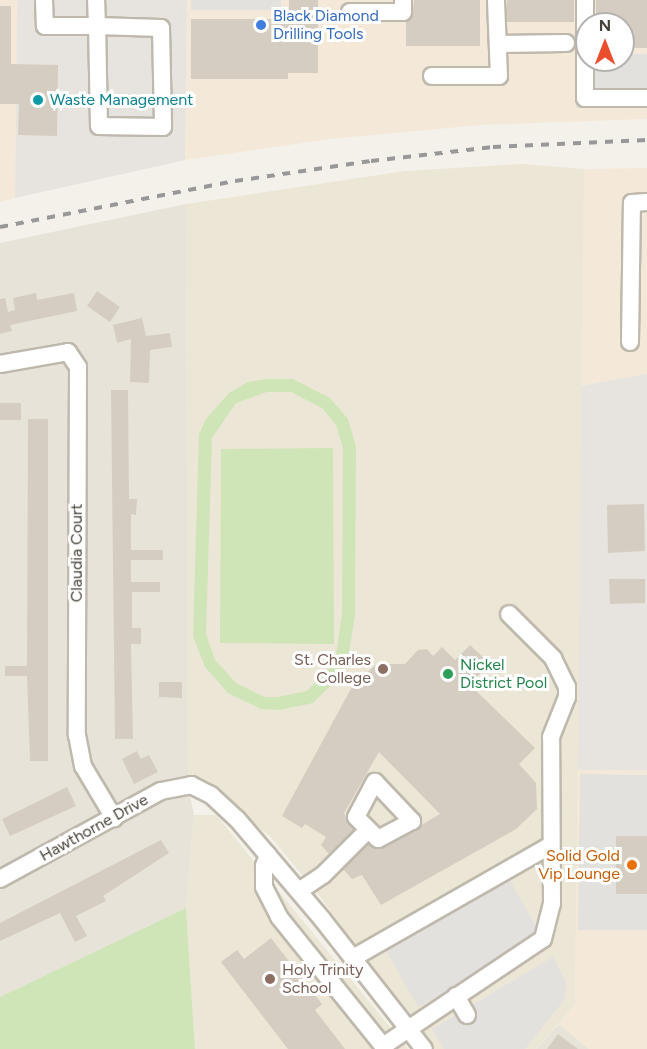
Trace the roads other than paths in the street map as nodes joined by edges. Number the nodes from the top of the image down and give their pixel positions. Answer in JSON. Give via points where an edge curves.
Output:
{"nodes":[{"id":1,"x":44,"y":0,"type":"edge"},
{"id":2,"x":96,"y":0,"type":"edge"},
{"id":3,"x":403,"y":0,"type":"edge"},
{"id":4,"x":496,"y":0,"type":"edge"},
{"id":5,"x":585,"y":0,"type":"edge"},
{"id":6,"x":350,"y":12,"type":"dead end"},
{"id":7,"x":97,"y":26,"type":"junction"},
{"id":8,"x":566,"y":43,"type":"dead end"},
{"id":9,"x":498,"y":44,"type":"junction"},
{"id":10,"x":432,"y":76,"type":"dead end"},
{"id":11,"x":647,"y":98,"type":"edge"},
{"id":12,"x":647,"y":202,"type":"edge"},
{"id":13,"x":630,"y":342,"type":"dead end"},
{"id":14,"x":0,"y":364,"type":"edge"},
{"id":15,"x":509,"y":614,"type":"dead end"},
{"id":16,"x":114,"y":818,"type":"junction"},
{"id":17,"x":368,"y":830,"type":"dead end"},
{"id":18,"x":551,"y":845,"type":"junction"},
{"id":19,"x":268,"y":855,"type":"junction"},
{"id":20,"x":0,"y":879,"type":"edge"},
{"id":21,"x":298,"y":891,"type":"junction"},
{"id":22,"x":353,"y":958,"type":"junction"},
{"id":23,"x":456,"y":996,"type":"junction"},
{"id":24,"x":467,"y":1015,"type":"dead end"},
{"id":25,"x":407,"y":1027,"type":"junction"},
{"id":26,"x":383,"y":1048,"type":"edge"},
{"id":27,"x":424,"y":1049,"type":"edge"}],
"edges":[{"from":1,"to":7,"type":"street","via":[[45,26]]},
{"from":2,"to":7,"type":"street"},
{"from":3,"to":6,"type":"street","via":[[403,12]]},
{"from":4,"to":9,"type":"street"},
{"from":5,"to":11,"type":"street","via":[[585,98]]},
{"from":7,"to":7,"type":"street","via":[[99,126],[163,127],[161,28]]},
{"from":8,"to":9,"type":"street"},
{"from":9,"to":10,"type":"street","via":[[499,76]]},
{"from":12,"to":13,"type":"street","via":[[632,203]]},
{"from":14,"to":16,"type":"street","name":"Claudia Court","via":[[68,352],[78,367],[77,735],[83,766]]},
{"from":15,"to":18,"type":"street","via":[[553,658],[567,687],[552,737]]},
{"from":16,"to":19,"type":"street","name":"Hawthorne Drive","via":[[161,791],[191,785],[220,801]]},
{"from":16,"to":20,"type":"street","name":"Hawthorne Drive"},
{"from":17,"to":21,"type":"street","via":[[323,874]]},
{"from":18,"to":22,"type":"street"},
{"from":18,"to":23,"type":"street","via":[[552,904],[543,939]]},
{"from":19,"to":21,"type":"street"},
{"from":19,"to":26,"type":"street","via":[[264,887],[279,917]]},
{"from":21,"to":22,"type":"street"},
{"from":22,"to":25,"type":"street"},
{"from":23,"to":24,"type":"street"},
{"from":23,"to":25,"type":"street"},
{"from":25,"to":26,"type":"street"},
{"from":25,"to":27,"type":"street"}]}
